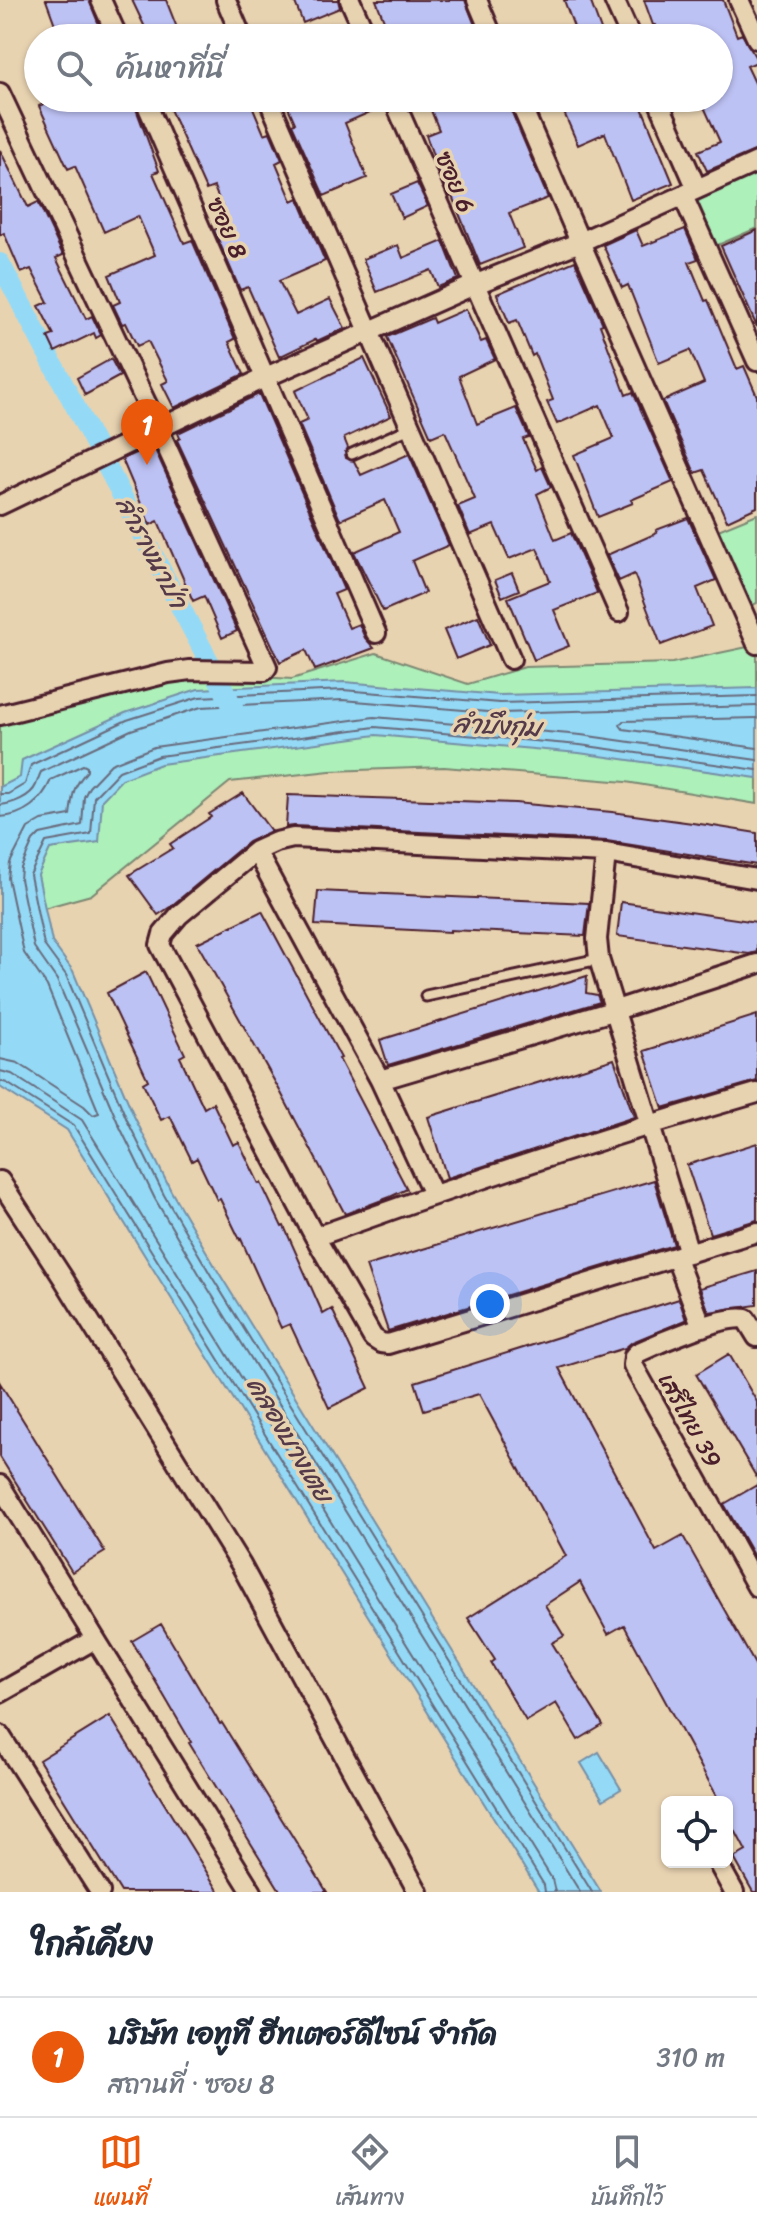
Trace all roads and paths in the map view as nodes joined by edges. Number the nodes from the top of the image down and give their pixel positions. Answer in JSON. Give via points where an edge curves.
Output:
{"nodes":[{"id":1,"x":101,"y":0,"type":"edge"},
{"id":2,"x":226,"y":0,"type":"edge"},
{"id":3,"x":350,"y":0,"type":"edge"},
{"id":4,"x":477,"y":0,"type":"edge"},
{"id":5,"x":614,"y":0,"type":"edge"},
{"id":6,"x":739,"y":0,"type":"edge"},
{"id":7,"x":112,"y":24,"type":"edge"},
{"id":8,"x":236,"y":24,"type":"edge"},
{"id":9,"x":361,"y":24,"type":"edge"},
{"id":10,"x":487,"y":24,"type":"edge"},
{"id":11,"x":625,"y":24,"type":"edge"},
{"id":12,"x":757,"y":39,"type":"edge"},
{"id":13,"x":0,"y":93,"type":"edge"},
{"id":14,"x":150,"y":112,"type":"edge"},
{"id":15,"x":274,"y":112,"type":"edge"},
{"id":16,"x":399,"y":112,"type":"edge"},
{"id":17,"x":524,"y":112,"type":"edge"},
{"id":18,"x":662,"y":112,"type":"edge"},
{"id":19,"x":757,"y":162,"type":"edge"},
{"id":20,"x":690,"y":192,"type":"junction"},
{"id":21,"x":580,"y":242,"type":"junction"},
{"id":22,"x":474,"y":285,"type":"junction"},
{"id":23,"x":368,"y":332,"type":"junction"},
{"id":24,"x":757,"y":361,"type":"edge"},
{"id":25,"x":266,"y":377,"type":"junction"},
{"id":26,"x":158,"y":428,"type":"junction"},
{"id":27,"x":410,"y":428,"type":"junction"},
{"id":28,"x":352,"y":454,"type":"dead end"},
{"id":29,"x":0,"y":505,"type":"edge"},
{"id":30,"x":619,"y":612,"type":"dead end"},
{"id":31,"x":376,"y":633,"type":"dead end"},
{"id":32,"x":757,"y":644,"type":"edge"},
{"id":33,"x":511,"y":659,"type":"dead end"},
{"id":34,"x":0,"y":715,"type":"edge"},
{"id":35,"x":256,"y":851,"type":"junction"},
{"id":36,"x":606,"y":853,"type":"junction"},
{"id":37,"x":757,"y":879,"type":"edge"},
{"id":38,"x":599,"y":959,"type":"junction"},
{"id":39,"x":757,"y":964,"type":"edge"},
{"id":40,"x":426,"y":996,"type":"dead end"},
{"id":41,"x":616,"y":1010,"type":"junction"},
{"id":42,"x":380,"y":1080,"type":"junction"},
{"id":43,"x":757,"y":1093,"type":"edge"},
{"id":44,"x":649,"y":1124,"type":"junction"},
{"id":45,"x":0,"y":1181,"type":"edge"},
{"id":46,"x":433,"y":1194,"type":"junction"},
{"id":47,"x":757,"y":1232,"type":"edge"},
{"id":48,"x":315,"y":1237,"type":"junction"},
{"id":49,"x":682,"y":1256,"type":"junction"},
{"id":50,"x":702,"y":1327,"type":"junction"},
{"id":51,"x":757,"y":1337,"type":"edge"},
{"id":52,"x":0,"y":1485,"type":"edge"},
{"id":53,"x":757,"y":1587,"type":"edge"},
{"id":54,"x":95,"y":1639,"type":"junction"},
{"id":55,"x":0,"y":1693,"type":"edge"},
{"id":56,"x":0,"y":1735,"type":"edge"},
{"id":57,"x":721,"y":1868,"type":"edge"},
{"id":58,"x":415,"y":1891,"type":"edge"},
{"id":59,"x":100,"y":1892,"type":"edge"},
{"id":60,"x":252,"y":1892,"type":"edge"},
{"id":61,"x":734,"y":1892,"type":"edge"}],
"edges":[{"from":1,"to":7,"type":"street"},
{"from":2,"to":8,"type":"street"},
{"from":3,"to":9,"type":"street"},
{"from":4,"to":10,"type":"street"},
{"from":5,"to":11,"type":"street"},
{"from":6,"to":12,"type":"street"},
{"from":13,"to":26,"type":"street"},
{"from":14,"to":25,"type":"street","name":"ซอย 8"},
{"from":15,"to":23,"type":"street"},
{"from":16,"to":22,"type":"street","name":"ซอย 6"},
{"from":17,"to":21,"type":"street"},
{"from":18,"to":20,"type":"street"},
{"from":19,"to":20,"type":"street"},
{"from":20,"to":21,"type":"street"},
{"from":20,"to":24,"type":"street"},
{"from":21,"to":22,"type":"street"},
{"from":21,"to":32,"type":"street"},
{"from":22,"to":23,"type":"street"},
{"from":22,"to":30,"type":"street","name":"ซอย 6"},
{"from":23,"to":25,"type":"street"},
{"from":23,"to":27,"type":"street"},
{"from":25,"to":26,"type":"street"},
{"from":25,"to":31,"type":"street","name":"ซอย 8"},
{"from":26,"to":29,"type":"street"},
{"from":26,"to":34,"type":"street","via":[[267,667],[168,673]]},
{"from":27,"to":28,"type":"lane"},
{"from":27,"to":33,"type":"street"},
{"from":35,"to":36,"type":"street","via":[[293,838]]},
{"from":35,"to":42,"type":"street"},
{"from":35,"to":48,"type":"street","via":[[179,915],[160,945]]},
{"from":36,"to":37,"type":"street"},
{"from":36,"to":38,"type":"street"},
{"from":38,"to":40,"type":"lane"},
{"from":38,"to":41,"type":"street"},
{"from":39,"to":41,"type":"street"},
{"from":41,"to":42,"type":"street"},
{"from":41,"to":44,"type":"street"},
{"from":42,"to":46,"type":"street"},
{"from":43,"to":44,"type":"street"},
{"from":44,"to":46,"type":"street"},
{"from":44,"to":49,"type":"street"},
{"from":45,"to":58,"type":"street","via":[[241,1565]]},
{"from":46,"to":48,"type":"street"},
{"from":47,"to":49,"type":"street"},
{"from":48,"to":49,"type":"street","via":[[373,1338],[388,1344]]},
{"from":49,"to":50,"type":"street"},
{"from":50,"to":51,"type":"street","name":"เสรีไทย 39","via":[[740,1317]]},
{"from":50,"to":53,"type":"street","name":"เสรีไทย 39","via":[[637,1353],[633,1365]]},
{"from":52,"to":54,"type":"street"},
{"from":54,"to":55,"type":"street"},
{"from":54,"to":60,"type":"street"},
{"from":56,"to":59,"type":"street"},
{"from":57,"to":61,"type":"street"}]}
